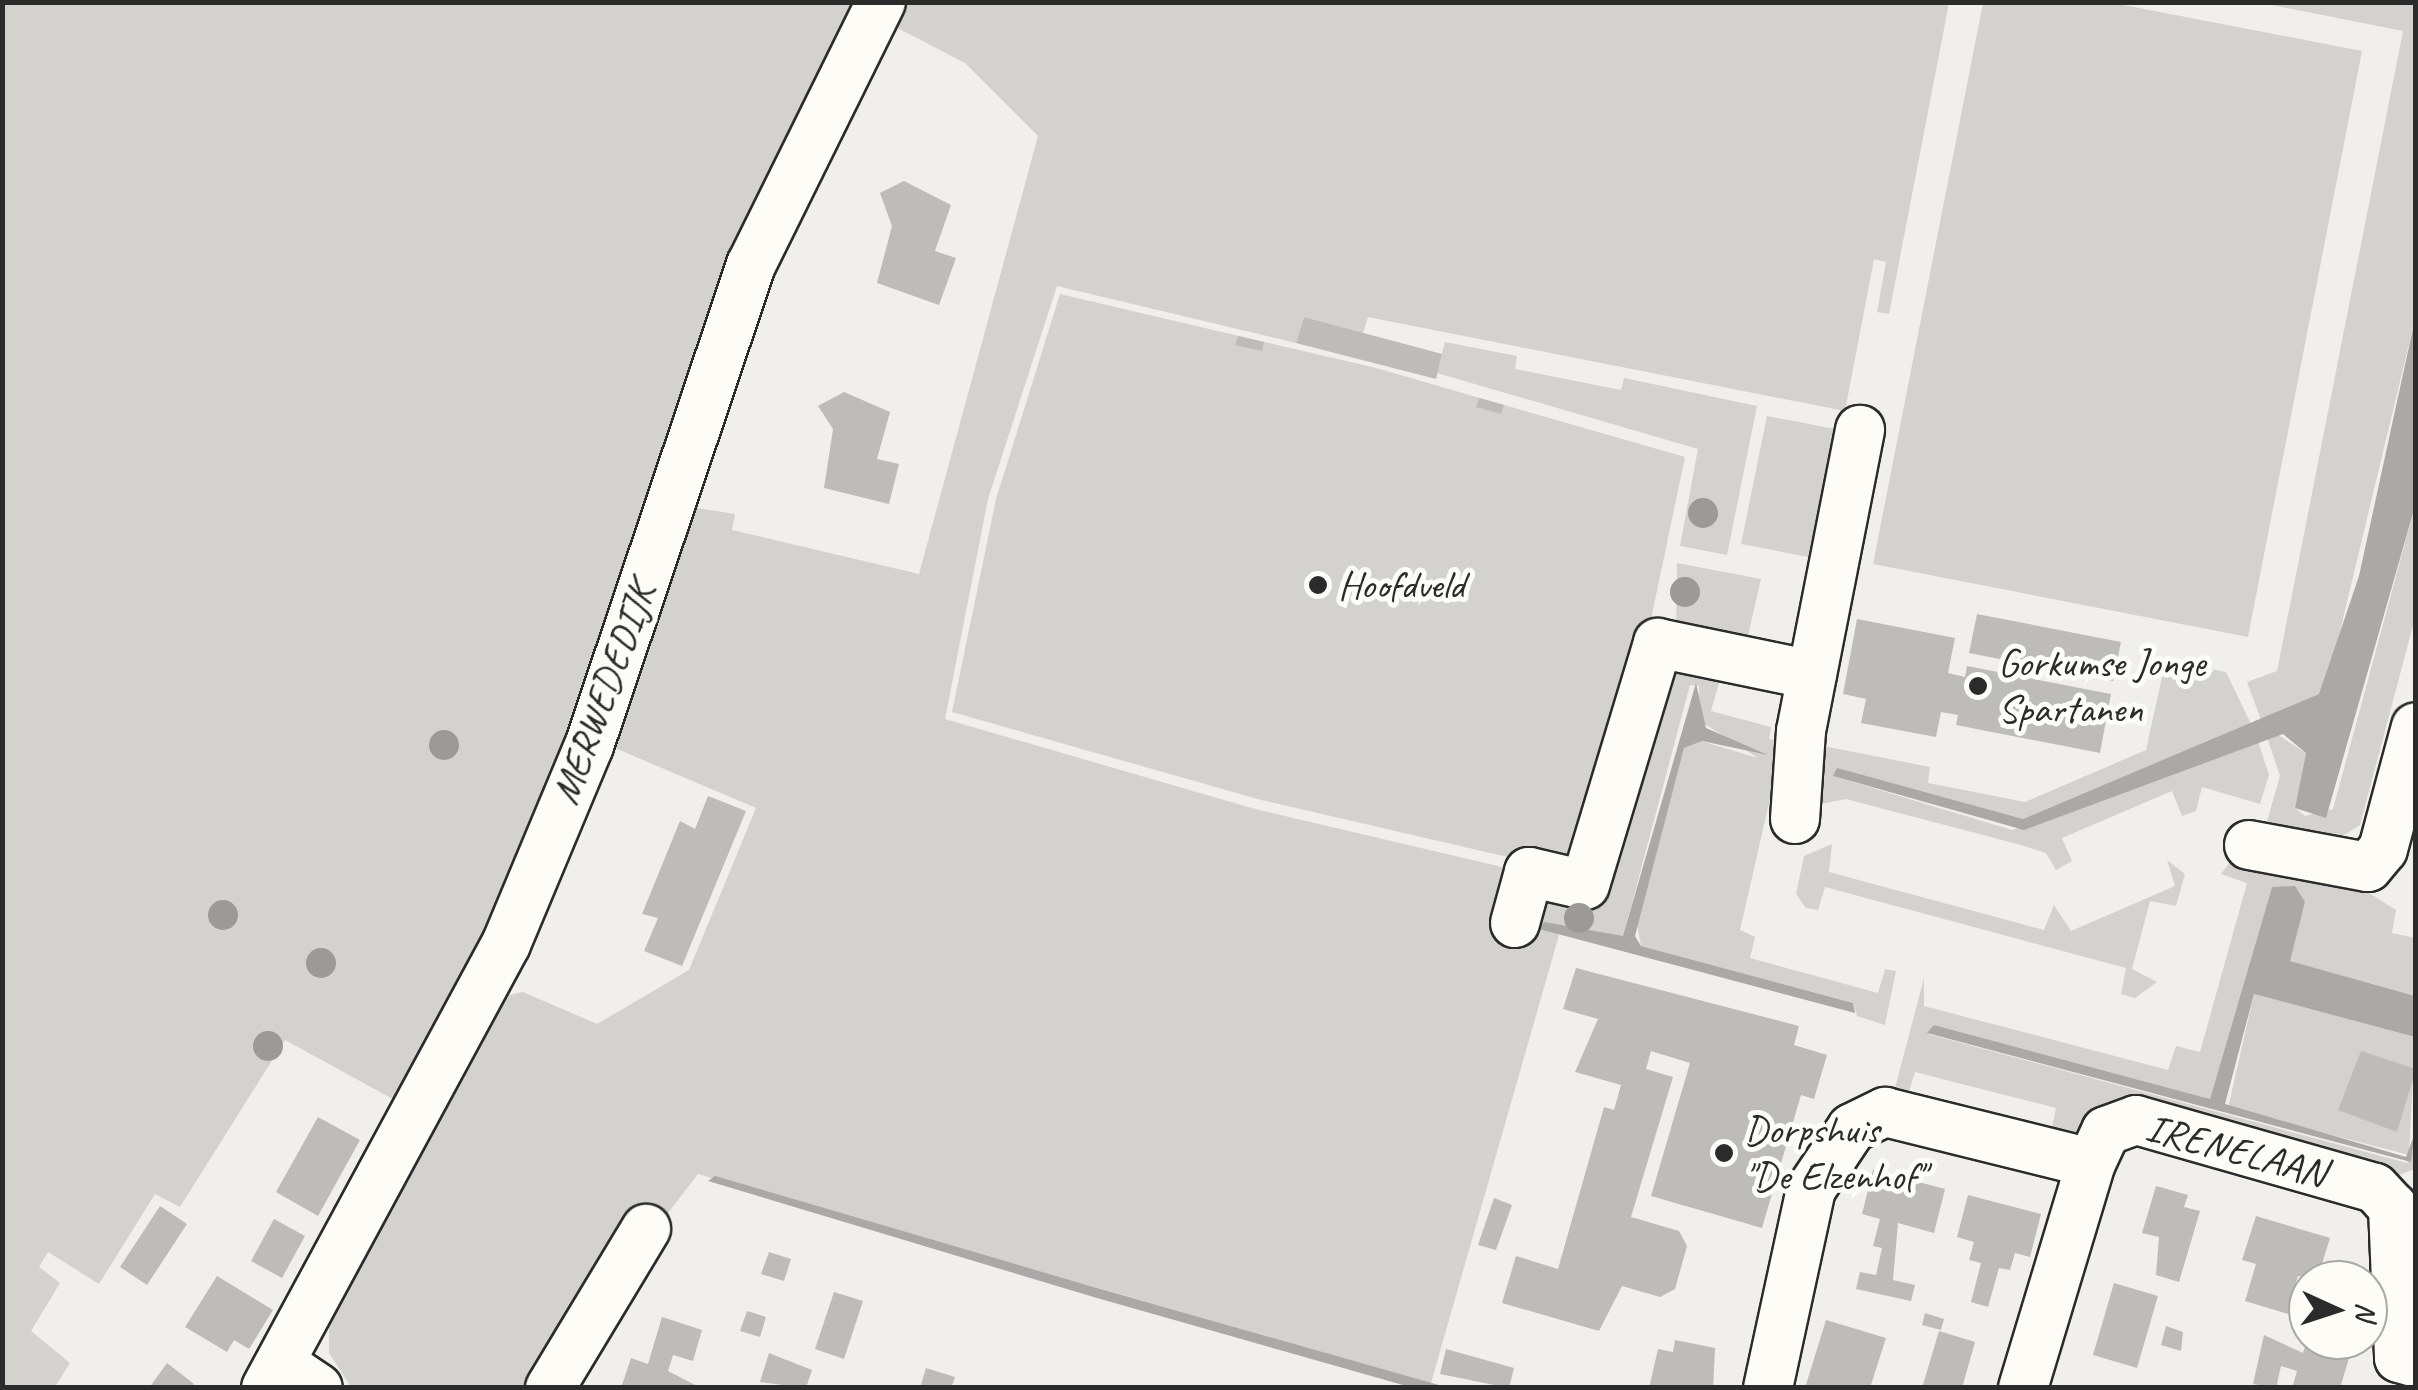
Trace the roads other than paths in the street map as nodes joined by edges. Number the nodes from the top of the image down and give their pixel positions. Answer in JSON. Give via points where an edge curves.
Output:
{"nodes":[{"id":1,"x":881,"y":2,"type":"edge"},
{"id":2,"x":1860,"y":430,"type":"dead end"},
{"id":3,"x":1812,"y":675,"type":"junction"},
{"id":4,"x":2416,"y":727,"type":"edge"},
{"id":5,"x":1795,"y":819,"type":"dead end"},
{"id":6,"x":2249,"y":845,"type":"dead end"},
{"id":7,"x":1514,"y":923,"type":"dead end"},
{"id":8,"x":2092,"y":1163,"type":"junction"},
{"id":9,"x":646,"y":1229,"type":"dead end"},
{"id":10,"x":2401,"y":1370,"type":"edge"},
{"id":11,"x":289,"y":1380,"type":"edge"},
{"id":12,"x":551,"y":1384,"type":"edge"},
{"id":13,"x":1768,"y":1388,"type":"edge"},
{"id":14,"x":2023,"y":1388,"type":"edge"}],
"edges":[{"from":1,"to":11,"type":"street","name":"MERWEDEDIJK","via":[[751,265],[589,746],[506,944]]},
{"from":2,"to":3,"type":"street"},
{"from":3,"to":5,"type":"street"},
{"from":3,"to":7,"type":"street","via":[[1658,643],[1584,885],[1528,872]]},
{"from":4,"to":6,"type":"street","via":[[2382,850],[2368,867]]},
{"from":8,"to":10,"type":"street","name":"IRENELAAN","via":[[2106,1131],[2136,1120],[2375,1188],[2392,1206]]},
{"from":8,"to":13,"type":"street","name":"IRENELAAN","via":[[1897,1112],[1862,1120],[1806,1203]]},
{"from":8,"to":14,"type":"street"},
{"from":9,"to":12,"type":"street"}]}
